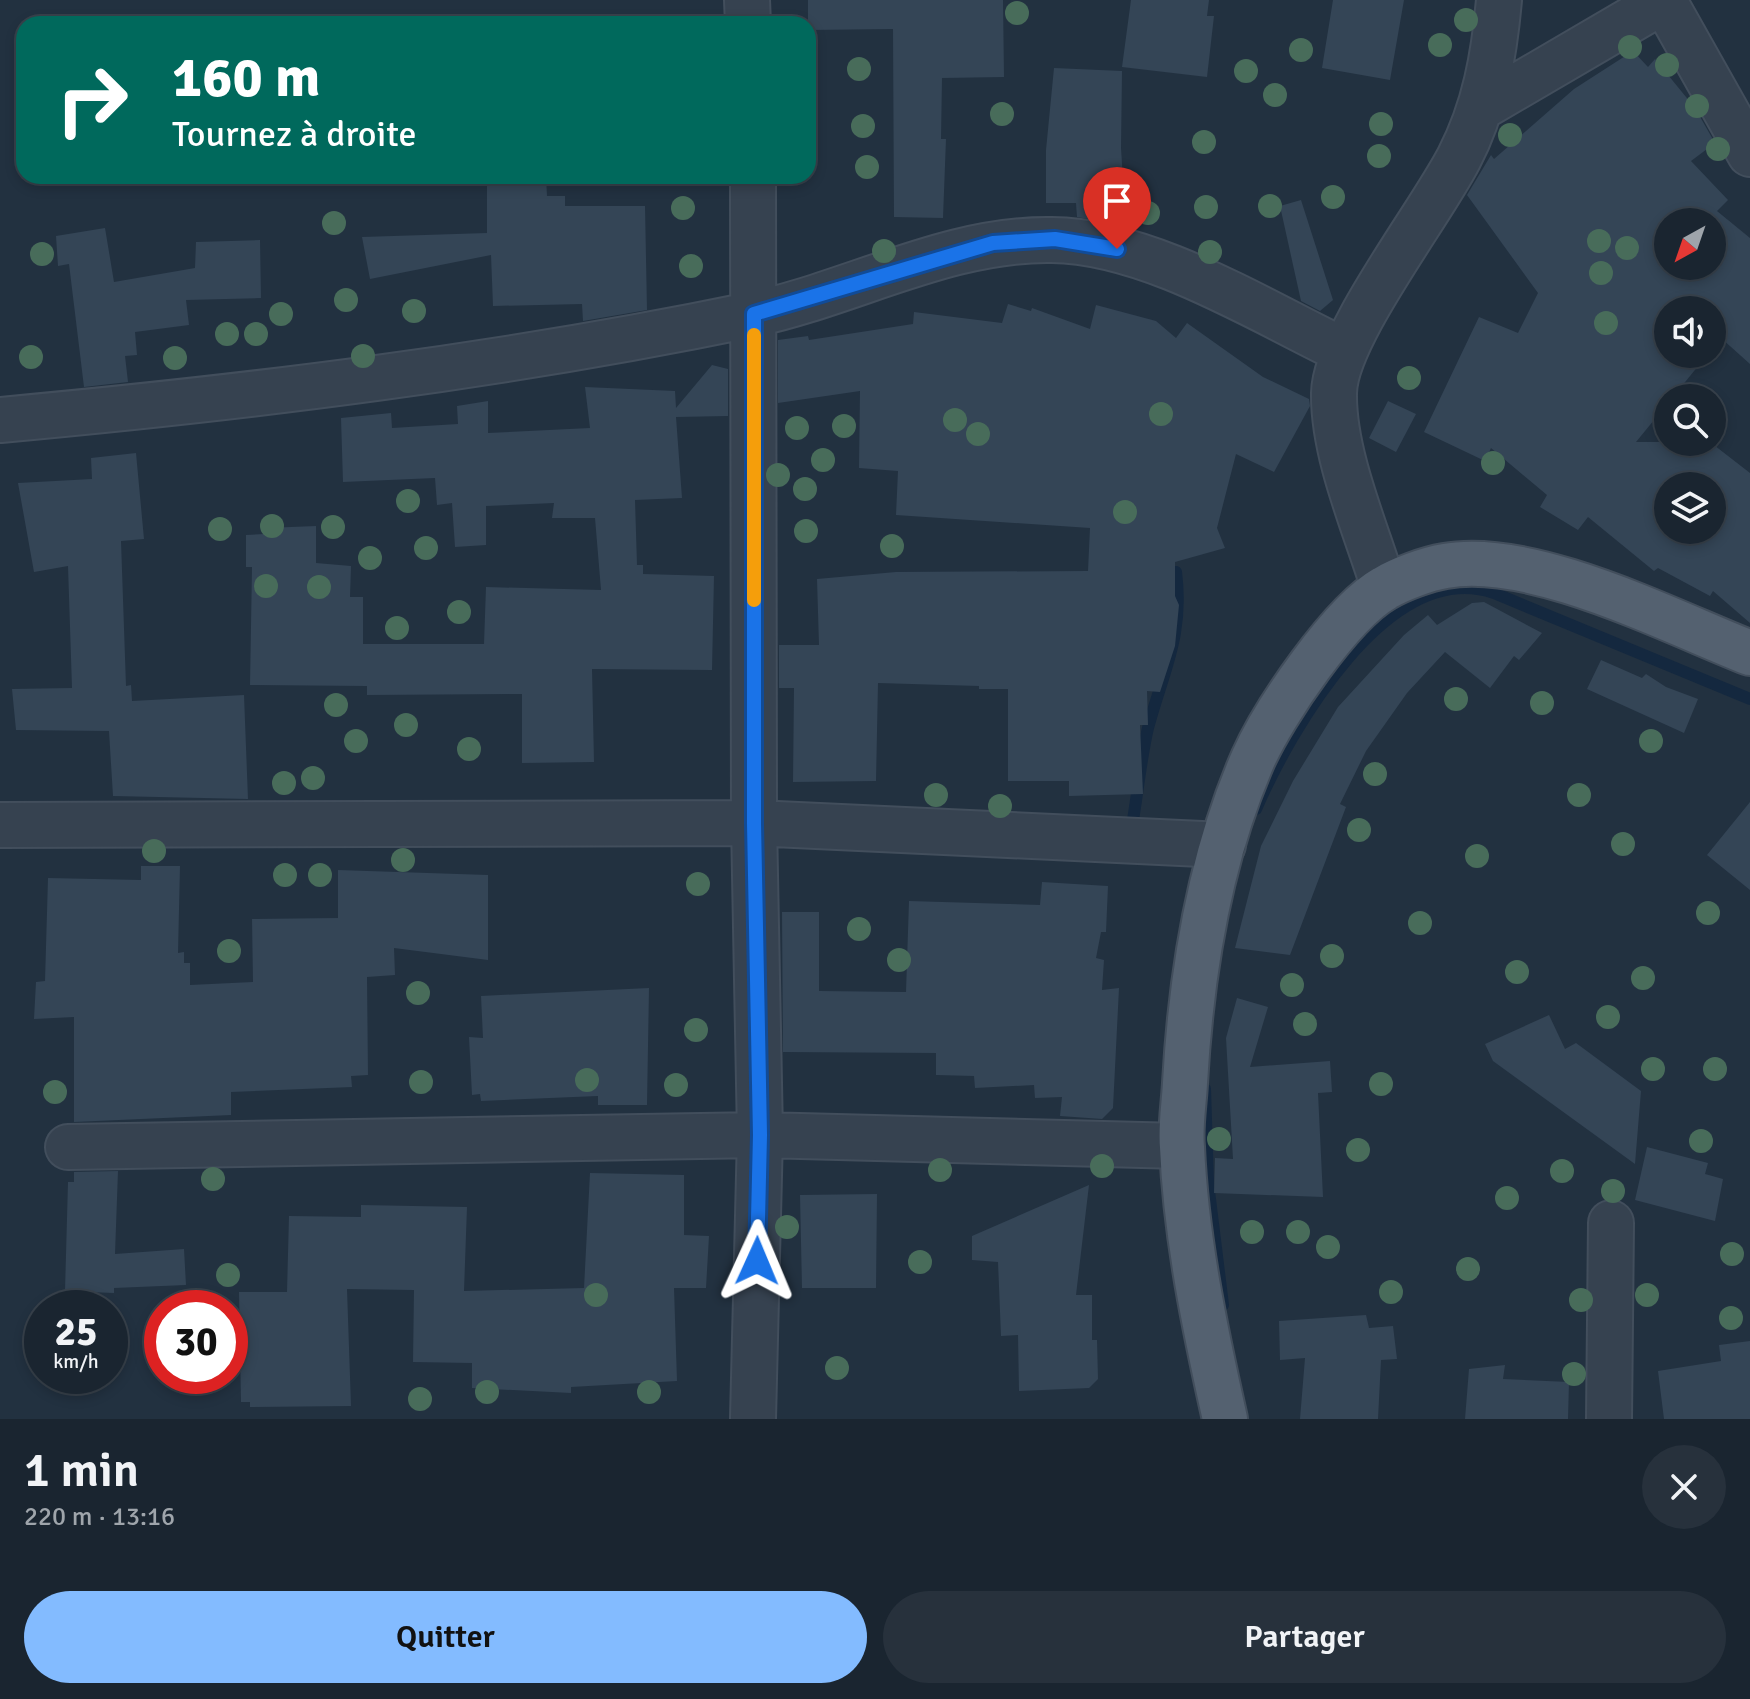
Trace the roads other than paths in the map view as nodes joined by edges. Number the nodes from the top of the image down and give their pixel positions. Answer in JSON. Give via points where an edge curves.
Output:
{"nodes":[{"id":1,"x":1499,"y":0,"type":"edge"},
{"id":2,"x":1664,"y":0,"type":"edge"},
{"id":3,"x":1482,"y":107,"type":"junction"},
{"id":4,"x":1750,"y":154,"type":"edge"},
{"id":5,"x":753,"y":184,"type":"edge"},
{"id":6,"x":754,"y":314,"type":"junction"},
{"id":7,"x":1342,"y":350,"type":"junction"},
{"id":8,"x":0,"y":420,"type":"edge"},
{"id":9,"x":1384,"y":588,"type":"junction"},
{"id":10,"x":1750,"y":653,"type":"edge"},
{"id":11,"x":754,"y":823,"type":"junction"},
{"id":12,"x":0,"y":825,"type":"edge"},
{"id":13,"x":1223,"y":845,"type":"junction"},
{"id":14,"x":760,"y":1135,"type":"junction"},
{"id":15,"x":1181,"y":1146,"type":"junction"},
{"id":16,"x":68,"y":1147,"type":"dead end"},
{"id":17,"x":1611,"y":1223,"type":"dead end"},
{"id":18,"x":753,"y":1419,"type":"edge"},
{"id":19,"x":1225,"y":1419,"type":"edge"},
{"id":20,"x":1609,"y":1419,"type":"edge"}],
"edges":[{"from":1,"to":3,"type":"street","via":[[1494,57]]},
{"from":2,"to":3,"type":"street"},
{"from":2,"to":4,"type":"street"},
{"from":3,"to":7,"type":"street","via":[[1459,158]]},
{"from":5,"to":6,"type":"street"},
{"from":6,"to":7,"type":"street","via":[[993,243],[1055,239],[1117,249],[1167,268]]},
{"from":6,"to":8,"type":"street","via":[[467,364]]},
{"from":6,"to":11,"type":"street"},
{"from":7,"to":9,"type":"street","via":[[1334,392],[1339,440]]},
{"from":9,"to":10,"type":"main road","via":[[1445,566],[1498,565],[1594,591]]},
{"from":9,"to":13,"type":"main road","via":[[1333,635],[1291,693],[1253,758]]},
{"from":11,"to":12,"type":"street"},
{"from":11,"to":13,"type":"street"},
{"from":11,"to":14,"type":"street"},
{"from":13,"to":15,"type":"main road","via":[[1197,960]]},
{"from":14,"to":15,"type":"street"},
{"from":14,"to":16,"type":"street"},
{"from":14,"to":18,"type":"street"},
{"from":15,"to":19,"type":"main road","via":[[1204,1325]]},
{"from":17,"to":20,"type":"street"}]}
